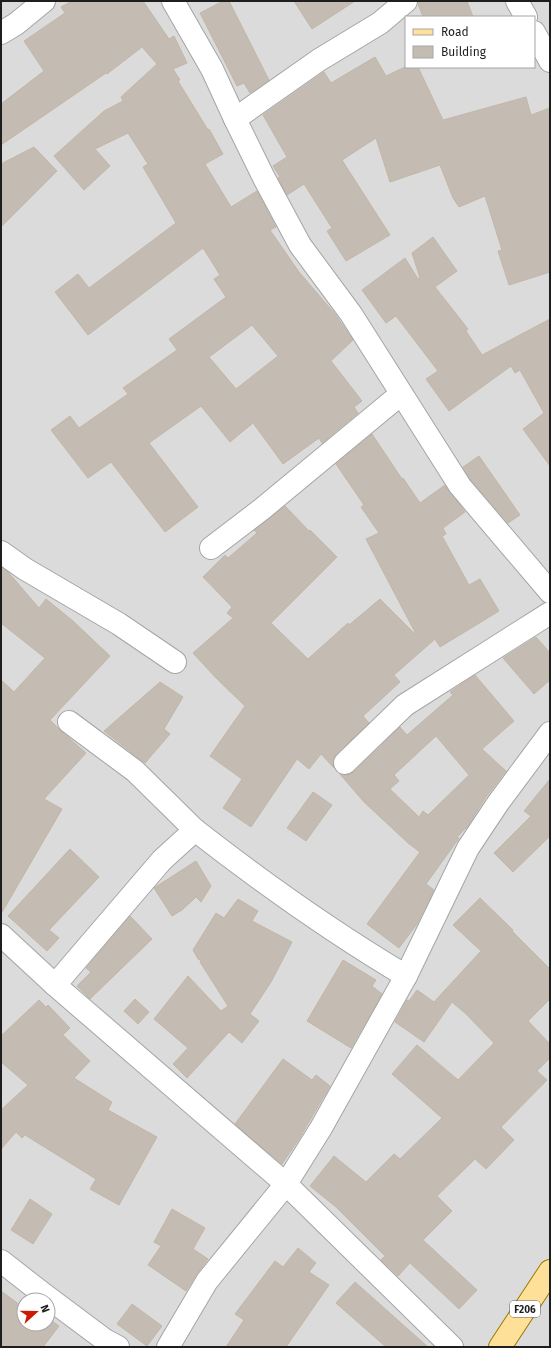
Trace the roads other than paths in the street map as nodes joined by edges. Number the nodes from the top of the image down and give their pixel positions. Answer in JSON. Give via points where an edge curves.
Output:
{"nodes":[{"id":1,"x":44,"y":1,"type":"edge"},
{"id":2,"x":173,"y":1,"type":"edge"},
{"id":3,"x":406,"y":1,"type":"edge"},
{"id":4,"x":517,"y":1,"type":"edge"},
{"id":5,"x":525,"y":16,"type":"edge"},
{"id":6,"x":1,"y":33,"type":"edge"},
{"id":7,"x":535,"y":34,"type":"edge"},
{"id":8,"x":550,"y":61,"type":"edge"},
{"id":9,"x":235,"y":120,"type":"junction"},
{"id":10,"x":401,"y":394,"type":"junction"},
{"id":11,"x":212,"y":548,"type":"dead end"},
{"id":12,"x":1,"y":552,"type":"edge"},
{"id":13,"x":550,"y":592,"type":"edge"},
{"id":14,"x":550,"y":613,"type":"edge"},
{"id":15,"x":175,"y":662,"type":"dead end"},
{"id":16,"x":70,"y":722,"type":"dead end"},
{"id":17,"x":550,"y":733,"type":"edge"},
{"id":18,"x":345,"y":763,"type":"dead end"},
{"id":19,"x":195,"y":830,"type":"junction"},
{"id":20,"x":1,"y":935,"type":"edge"},
{"id":21,"x":406,"y":976,"type":"junction"},
{"id":22,"x":55,"y":985,"type":"junction"},
{"id":23,"x":286,"y":1184,"type":"junction"},
{"id":24,"x":1,"y":1261,"type":"edge"},
{"id":25,"x":550,"y":1271,"type":"edge"},
{"id":26,"x":118,"y":1347,"type":"edge"},
{"id":27,"x":168,"y":1347,"type":"edge"},
{"id":28,"x":452,"y":1347,"type":"edge"},
{"id":29,"x":500,"y":1347,"type":"edge"}],
"edges":[{"from":1,"to":6,"type":"street"},
{"from":2,"to":9,"type":"street","via":[[212,69]]},
{"from":3,"to":9,"type":"street","via":[[380,23],[319,60]]},
{"from":4,"to":5,"type":"street"},
{"from":7,"to":8,"type":"street"},
{"from":9,"to":10,"type":"street","via":[[300,245],[351,314]]},
{"from":10,"to":11,"type":"street"},
{"from":10,"to":13,"type":"street","via":[[460,486]]},
{"from":12,"to":15,"type":"street","via":[[25,569],[119,624]]},
{"from":14,"to":18,"type":"street","via":[[405,705]]},
{"from":16,"to":19,"type":"street","via":[[135,771]]},
{"from":17,"to":21,"type":"street","via":[[468,848]]},
{"from":19,"to":21,"type":"street","via":[[342,937]]},
{"from":19,"to":22,"type":"street","via":[[162,860]]},
{"from":20,"to":22,"type":"street"},
{"from":21,"to":23,"type":"street","via":[[321,1128]]},
{"from":22,"to":23,"type":"street"},
{"from":23,"to":27,"type":"street","via":[[206,1281]]},
{"from":23,"to":28,"type":"street"},
{"from":24,"to":26,"type":"street","via":[[54,1303]]},
{"from":25,"to":29,"type":"main road","number":"F206"}]}
